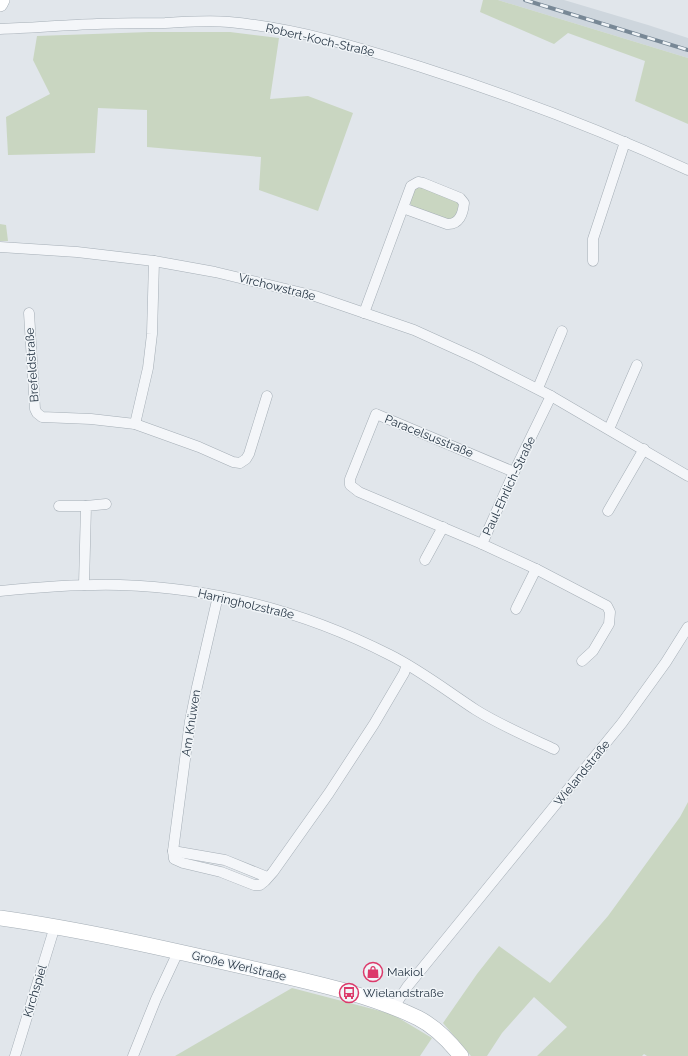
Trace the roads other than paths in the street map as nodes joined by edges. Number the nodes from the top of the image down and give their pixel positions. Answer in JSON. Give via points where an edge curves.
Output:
{"nodes":[{"id":1,"x":2,"y":0,"type":"edge"},
{"id":2,"x":0,"y":4,"type":"edge"},
{"id":3,"x":0,"y":29,"type":"edge"},
{"id":4,"x":626,"y":142,"type":"junction"},
{"id":5,"x":688,"y":170,"type":"edge"},
{"id":6,"x":403,"y":208,"type":"junction"},
{"id":7,"x":0,"y":247,"type":"edge"},
{"id":8,"x":154,"y":261,"type":"junction"},
{"id":9,"x":593,"y":261,"type":"dead end"},
{"id":10,"x":29,"y":313,"type":"dead end"},
{"id":11,"x":364,"y":313,"type":"junction"},
{"id":12,"x":562,"y":331,"type":"dead end"},
{"id":13,"x":637,"y":365,"type":"dead end"},
{"id":14,"x":538,"y":388,"type":"junction"},
{"id":15,"x":267,"y":396,"type":"dead end"},
{"id":16,"x":551,"y":396,"type":"junction"},
{"id":17,"x":135,"y":424,"type":"junction"},
{"id":18,"x":609,"y":429,"type":"junction"},
{"id":19,"x":644,"y":449,"type":"junction"},
{"id":20,"x":514,"y":472,"type":"junction"},
{"id":21,"x":688,"y":476,"type":"edge"},
{"id":22,"x":106,"y":504,"type":"dead end"},
{"id":23,"x":59,"y":506,"type":"dead end"},
{"id":24,"x":86,"y":506,"type":"junction"},
{"id":25,"x":608,"y":511,"type":"dead end"},
{"id":26,"x":443,"y":527,"type":"junction"},
{"id":27,"x":482,"y":544,"type":"junction"},
{"id":28,"x":425,"y":560,"type":"dead end"},
{"id":29,"x":536,"y":569,"type":"junction"},
{"id":30,"x":84,"y":585,"type":"junction"},
{"id":31,"x":0,"y":591,"type":"edge"},
{"id":32,"x":218,"y":596,"type":"junction"},
{"id":33,"x":516,"y":609,"type":"dead end"},
{"id":34,"x":688,"y":627,"type":"edge"},
{"id":35,"x":582,"y":661,"type":"dead end"},
{"id":36,"x":407,"y":665,"type":"junction"},
{"id":37,"x":554,"y":749,"type":"dead end"},
{"id":38,"x":0,"y":918,"type":"edge"},
{"id":39,"x":56,"y":926,"type":"junction"},
{"id":40,"x":178,"y":952,"type":"junction"},
{"id":41,"x":394,"y":1008,"type":"junction"},
{"id":42,"x":15,"y":1056,"type":"edge"},
{"id":43,"x":133,"y":1056,"type":"edge"},
{"id":44,"x":461,"y":1056,"type":"edge"}],
"edges":[{"from":1,"to":2,"type":"street"},
{"from":3,"to":4,"type":"street","name":"Robert-Koch-Straße","via":[[193,22],[227,22],[269,27],[329,40],[433,71]]},
{"from":4,"to":5,"type":"street","name":"Robert-Koch-Straße"},
{"from":4,"to":9,"type":"street","via":[[593,239]]},
{"from":6,"to":6,"type":"street","via":[[411,186],[418,182],[460,198],[464,203],[460,219],[453,224]]},
{"from":6,"to":11,"type":"street"},
{"from":7,"to":8,"type":"street","name":"Virchowstraße","via":[[78,252]]},
{"from":8,"to":11,"type":"street","name":"Virchowstraße","via":[[215,272],[315,296]]},
{"from":8,"to":17,"type":"street","via":[[148,368]]},
{"from":10,"to":17,"type":"street","name":"Brefeldstraße","via":[[34,402],[37,414],[51,418]]},
{"from":11,"to":14,"type":"street","name":"Virchowstraße","via":[[414,330]]},
{"from":12,"to":14,"type":"street"},
{"from":13,"to":18,"type":"street"},
{"from":14,"to":16,"type":"street","name":"Virchowstraße"},
{"from":15,"to":17,"type":"street","name":"Brefeldstraße","via":[[249,454],[240,462],[233,462]]},
{"from":16,"to":18,"type":"street","name":"Virchowstraße"},
{"from":16,"to":20,"type":"street","name":"Paul-Ehrlich-Straße"},
{"from":18,"to":19,"type":"street","name":"Virchowstraße"},
{"from":19,"to":21,"type":"street","name":"Virchowstraße"},
{"from":19,"to":25,"type":"street"},
{"from":20,"to":26,"type":"street","name":"Paracelsusstraße","via":[[376,414],[350,479],[350,485],[359,492]]},
{"from":20,"to":27,"type":"street","name":"Paul-Ehrlich-Straße"},
{"from":22,"to":24,"type":"street"},
{"from":23,"to":24,"type":"street"},
{"from":24,"to":30,"type":"street"},
{"from":26,"to":27,"type":"street","name":"Paracelsusstraße"},
{"from":26,"to":28,"type":"street"},
{"from":27,"to":29,"type":"street","name":"Paul-Ehrlich-Straße"},
{"from":29,"to":33,"type":"street"},
{"from":29,"to":35,"type":"street","name":"Paul-Ehrlich-Straße","via":[[607,606],[610,612],[609,624],[593,651]]},
{"from":30,"to":31,"type":"street","name":"Harringholzstraße"},
{"from":30,"to":32,"type":"street","name":"Harringholzstraße","via":[[189,590]]},
{"from":32,"to":36,"type":"street","name":"Harringholzstraße","via":[[255,603],[319,623]]},
{"from":32,"to":36,"type":"street","name":"Am Knüwen","via":[[192,714],[173,851],[224,860],[267,877],[354,756]]},
{"from":34,"to":41,"type":"street","name":"Wielandstraße","via":[[622,723],[407,987]]},
{"from":36,"to":37,"type":"street","name":"Harringholzstraße","via":[[477,711]]},
{"from":38,"to":39,"type":"street","name":"Große Werlstraße"},
{"from":39,"to":40,"type":"street","name":"Große Werlstraße"},
{"from":39,"to":42,"type":"street","name":"Kirchspiel"},
{"from":40,"to":41,"type":"street","name":"Große Werlstraße","via":[[314,983]]},
{"from":40,"to":43,"type":"street"},
{"from":41,"to":44,"type":"street","name":"Große Werlstraße","via":[[435,1029]]}]}
